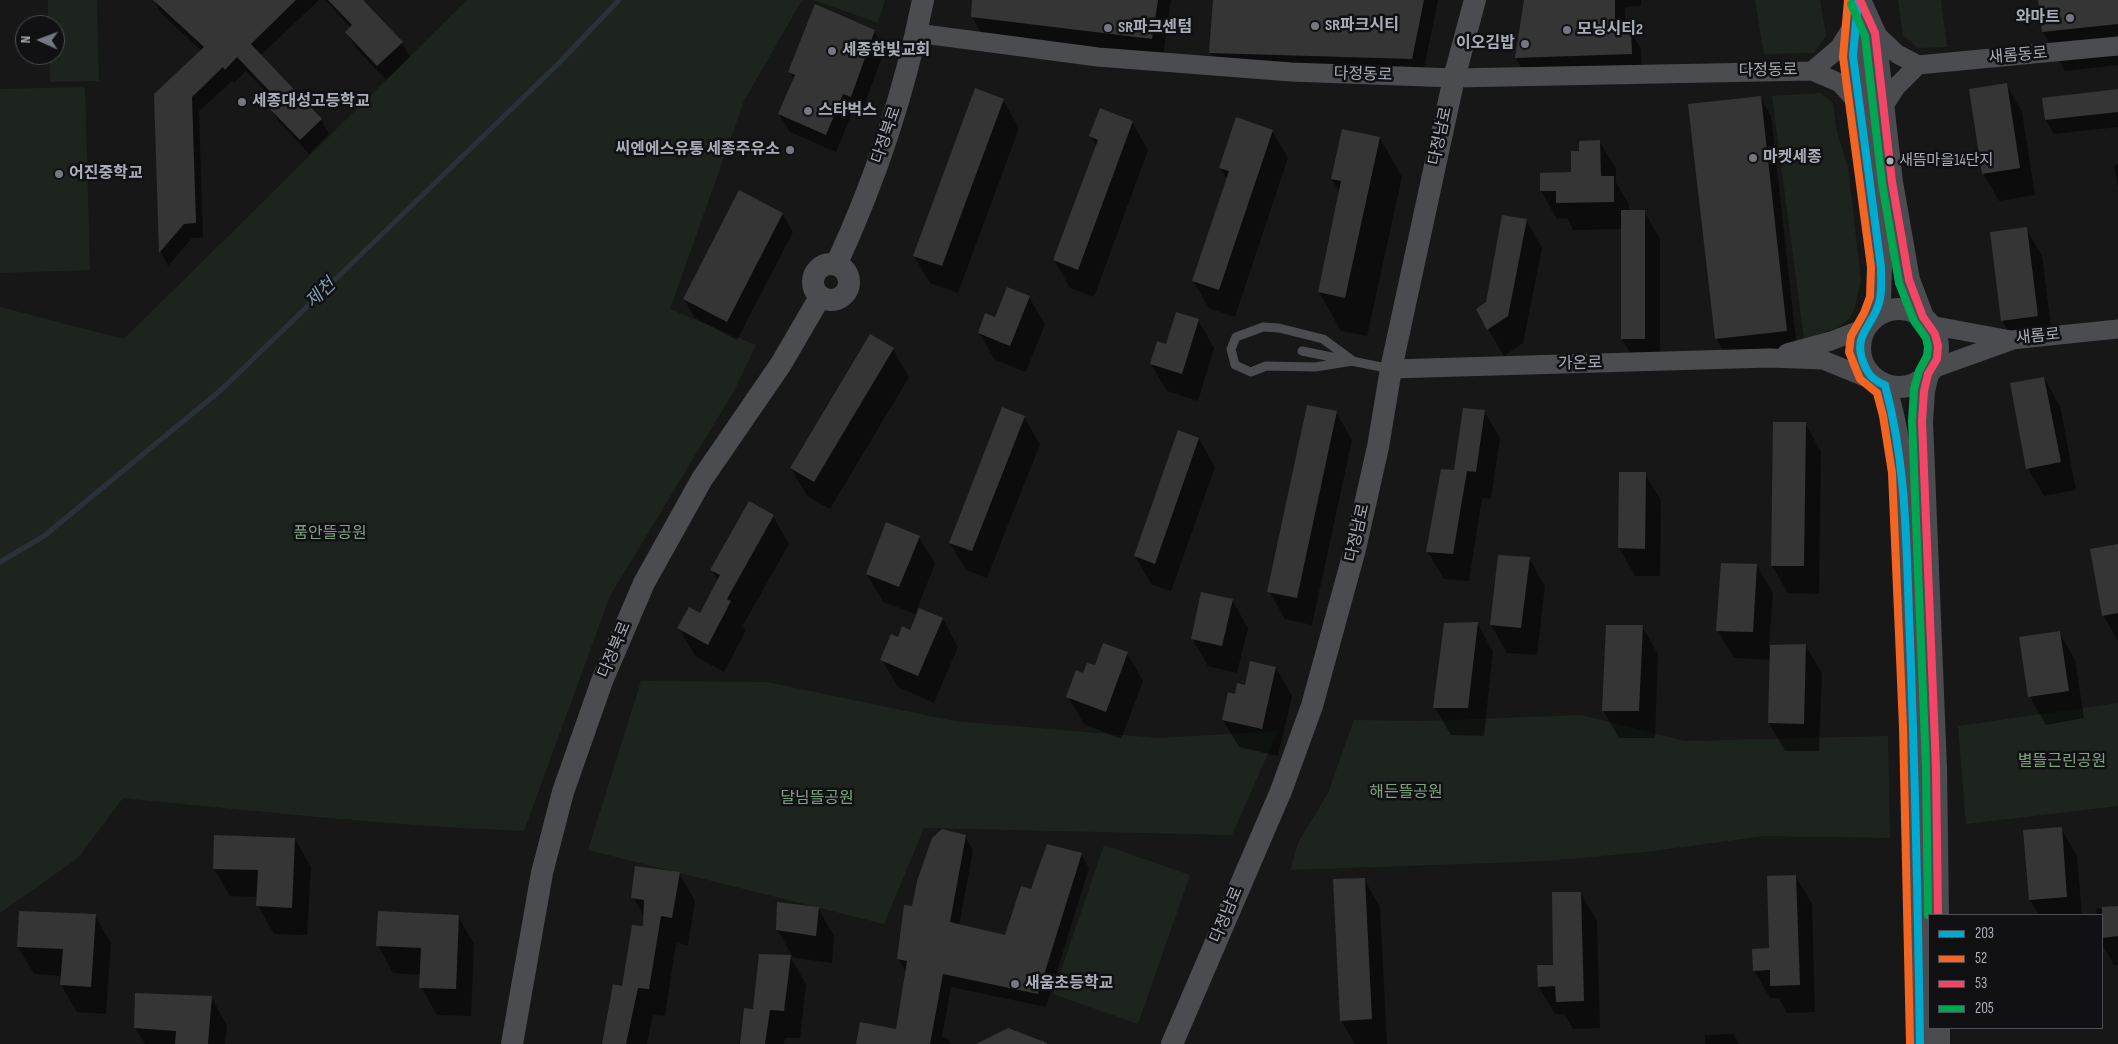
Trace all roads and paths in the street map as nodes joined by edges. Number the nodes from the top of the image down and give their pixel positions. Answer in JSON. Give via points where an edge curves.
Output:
{"nodes":[{"id":1,"x":923,"y":0,"type":"edge"},
{"id":2,"x":1475,"y":0,"type":"edge"},
{"id":3,"x":1858,"y":7,"type":"edge"},
{"id":4,"x":916,"y":33,"type":"junction"},
{"id":5,"x":1875,"y":33,"type":"junction"},
{"id":6,"x":2118,"y":46,"type":"edge"},
{"id":7,"x":1918,"y":66,"type":"junction"},
{"id":8,"x":1812,"y":71,"type":"junction"},
{"id":9,"x":1454,"y":78,"type":"junction"},
{"id":10,"x":1860,"y":106,"type":"junction"},
{"id":11,"x":1883,"y":107,"type":"junction"},
{"id":12,"x":1926,"y":321,"type":"junction"},
{"id":13,"x":1869,"y":323,"type":"junction"},
{"id":14,"x":2118,"y":329,"type":"edge"},
{"id":15,"x":2011,"y":340,"type":"junction"},
{"id":16,"x":1302,"y":351,"type":"dead end"},
{"id":17,"x":1769,"y":358,"type":"junction"},
{"id":18,"x":1354,"y":361,"type":"junction"},
{"id":19,"x":1391,"y":369,"type":"junction"},
{"id":20,"x":1930,"y":372,"type":"junction"},
{"id":21,"x":1881,"y":383,"type":"junction"},
{"id":22,"x":1938,"y":914,"type":"edge"},
{"id":23,"x":1939,"y":1029,"type":"edge"},
{"id":24,"x":512,"y":1044,"type":"edge"},
{"id":25,"x":1172,"y":1044,"type":"edge"},
{"id":26,"x":1920,"y":1044,"type":"edge"},
{"id":27,"x":1939,"y":1044,"type":"edge"}],
"edges":[{"from":1,"to":4,"type":"street","name":"다정북로"},
{"from":2,"to":9,"type":"street","name":"다정남로"},
{"from":3,"to":5,"type":"street"},
{"from":3,"to":8,"type":"street","via":[[1838,48]]},
{"from":3,"to":10,"type":"street","via":[[1853,56]]},
{"from":4,"to":9,"type":"street","name":"다정동로","via":[[1098,57],[1291,72]]},
{"from":4,"to":24,"type":"street","name":"다정북로","via":[[895,112],[856,223],[836,265],[825,265],[816,272],[812,283],[820,297],[781,364],[702,479],[644,583],[602,681],[563,792],[542,873]]},
{"from":5,"to":7,"type":"street","via":[[1896,54]]},
{"from":5,"to":11,"type":"street"},
{"from":6,"to":7,"type":"street","name":"새롬동로"},
{"from":7,"to":11,"type":"street","via":[[1896,87]]},
{"from":8,"to":9,"type":"street","name":"다정동로"},
{"from":8,"to":10,"type":"street","via":[[1840,83]]},
{"from":9,"to":19,"type":"street","name":"다정남로"},
{"from":10,"to":13,"type":"street","via":[[1881,267],[1880,299]]},
{"from":11,"to":12,"type":"street","via":[[1909,280]]},
{"from":12,"to":13,"type":"street","via":[[1904,309],[1894,309]]},
{"from":12,"to":15,"type":"street","name":"새롬로"},
{"from":12,"to":20,"type":"street","via":[[1938,346],[1937,359]]},
{"from":13,"to":17,"type":"street","via":[[1831,341]]},
{"from":13,"to":21,"type":"street","via":[[1860,339],[1859,352],[1862,363]]},
{"from":14,"to":15,"type":"street","name":"새롬로"},
{"from":15,"to":20,"type":"street"},
{"from":16,"to":18,"type":"lane"},
{"from":17,"to":19,"type":"street","name":"가온로"},
{"from":17,"to":21,"type":"street","via":[[1823,360]]},
{"from":18,"to":18,"type":"lane","via":[[1322,339],[1279,328],[1250,330],[1236,337],[1232,349],[1235,364],[1250,372],[1266,366],[1315,367]]},
{"from":18,"to":19,"type":"lane"},
{"from":19,"to":25,"type":"street","name":"다정남로","via":[[1378,447],[1355,549],[1312,706],[1281,791]]},
{"from":20,"to":21,"type":"street","via":[[1906,387]]},
{"from":20,"to":22,"type":"street","via":[[1924,391],[1922,421],[1936,768]]},
{"from":21,"to":26,"type":"street","via":[[1895,416],[1903,468],[1916,771]]},
{"from":23,"to":27,"type":"street"}]}
